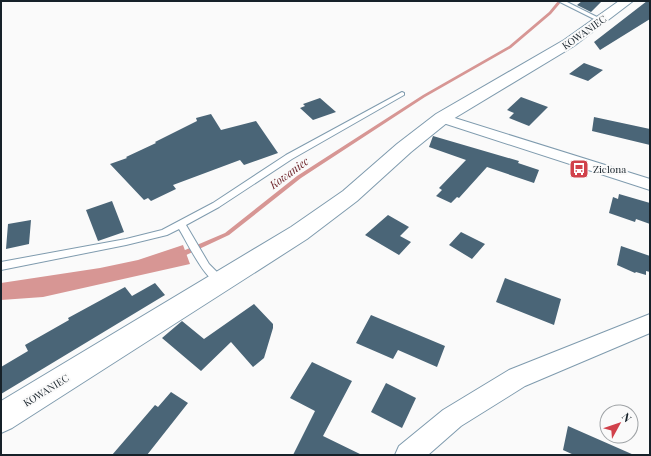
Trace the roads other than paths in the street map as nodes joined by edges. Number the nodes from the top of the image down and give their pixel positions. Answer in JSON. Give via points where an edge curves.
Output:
{"nodes":[{"id":1,"x":561,"y":1,"type":"edge"},
{"id":2,"x":627,"y":1,"type":"edge"},
{"id":3,"x":600,"y":20,"type":"junction"},
{"id":4,"x":402,"y":94,"type":"dead end"},
{"id":5,"x":442,"y":118,"type":"junction"},
{"id":6,"x":650,"y":185,"type":"edge"},
{"id":7,"x":181,"y":225,"type":"junction"},
{"id":8,"x":1,"y":266,"type":"edge"},
{"id":9,"x":220,"y":281,"type":"junction"},
{"id":10,"x":650,"y":323,"type":"edge"},
{"id":11,"x":1,"y":418,"type":"edge"},
{"id":12,"x":408,"y":455,"type":"edge"}],
"edges":[{"from":1,"to":3,"type":"lane"},
{"from":2,"to":3,"type":"street","name":"KOWANIEC"},
{"from":3,"to":5,"type":"street","name":"KOWANIEC","via":[[544,58]]},
{"from":4,"to":7,"type":"lane","via":[[289,157]]},
{"from":5,"to":6,"type":"street"},
{"from":5,"to":9,"type":"street","name":"KOWANIEC","via":[[325,215]]},
{"from":7,"to":8,"type":"lane","via":[[164,233],[126,242]]},
{"from":7,"to":9,"type":"lane","via":[[202,260]]},
{"from":9,"to":11,"type":"street","name":"KOWANIEC"},
{"from":10,"to":12,"type":"street","via":[[517,378],[452,418]]}]}
